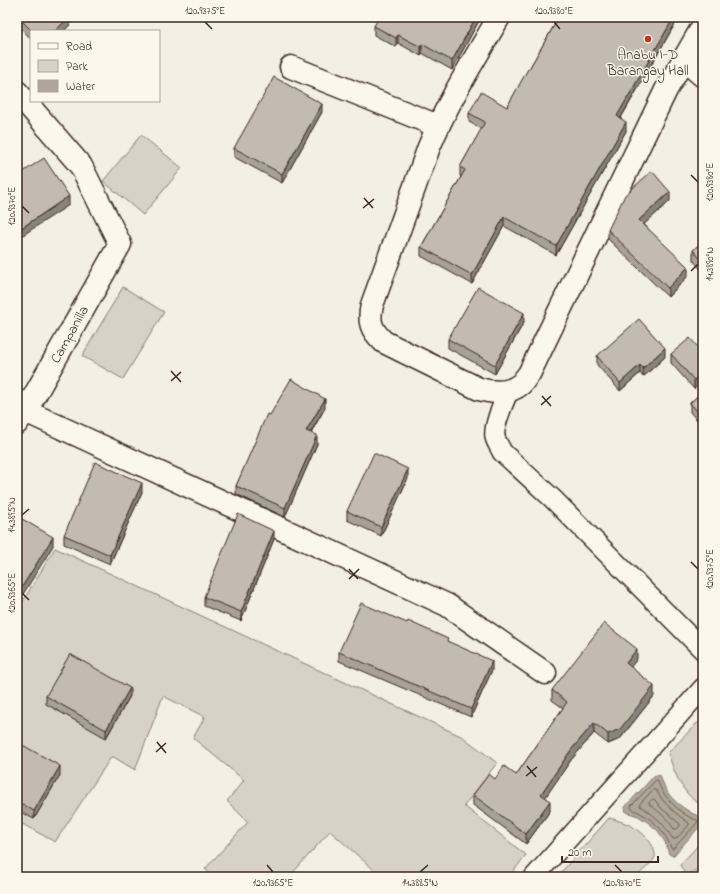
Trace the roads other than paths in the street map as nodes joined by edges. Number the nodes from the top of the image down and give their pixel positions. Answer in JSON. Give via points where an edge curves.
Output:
{"nodes":[{"id":1,"x":499,"y":17,"type":"edge"},
{"id":2,"x":703,"y":26,"type":"edge"},
{"id":3,"x":683,"y":59,"type":"junction"},
{"id":4,"x":291,"y":67,"type":"dead end"},
{"id":5,"x":703,"y":76,"type":"edge"},
{"id":6,"x":17,"y":92,"type":"edge"},
{"id":7,"x":438,"y":126,"type":"junction"},
{"id":8,"x":509,"y":390,"type":"junction"},
{"id":9,"x":20,"y":412,"type":"edge"},
{"id":10,"x":703,"y":650,"type":"edge"},
{"id":11,"x":545,"y":673,"type":"dead end"},
{"id":12,"x":703,"y":688,"type":"edge"},
{"id":13,"x":534,"y":877,"type":"edge"}],
"edges":[{"from":1,"to":7,"type":"street"},
{"from":2,"to":3,"type":"street"},
{"from":3,"to":5,"type":"street"},
{"from":3,"to":8,"type":"street","via":[[529,374],[520,384]]},
{"from":4,"to":7,"type":"street"},
{"from":6,"to":9,"type":"street","name":"Campanilla","via":[[81,166],[120,244],[32,400]]},
{"from":7,"to":8,"type":"street","via":[[372,305],[370,322],[373,330],[384,342],[479,389],[489,392]]},
{"from":8,"to":10,"type":"lane","via":[[495,429],[495,437],[502,452],[553,499]]},
{"from":9,"to":11,"type":"street","via":[[447,605]]},
{"from":12,"to":13,"type":"lane"}]}
